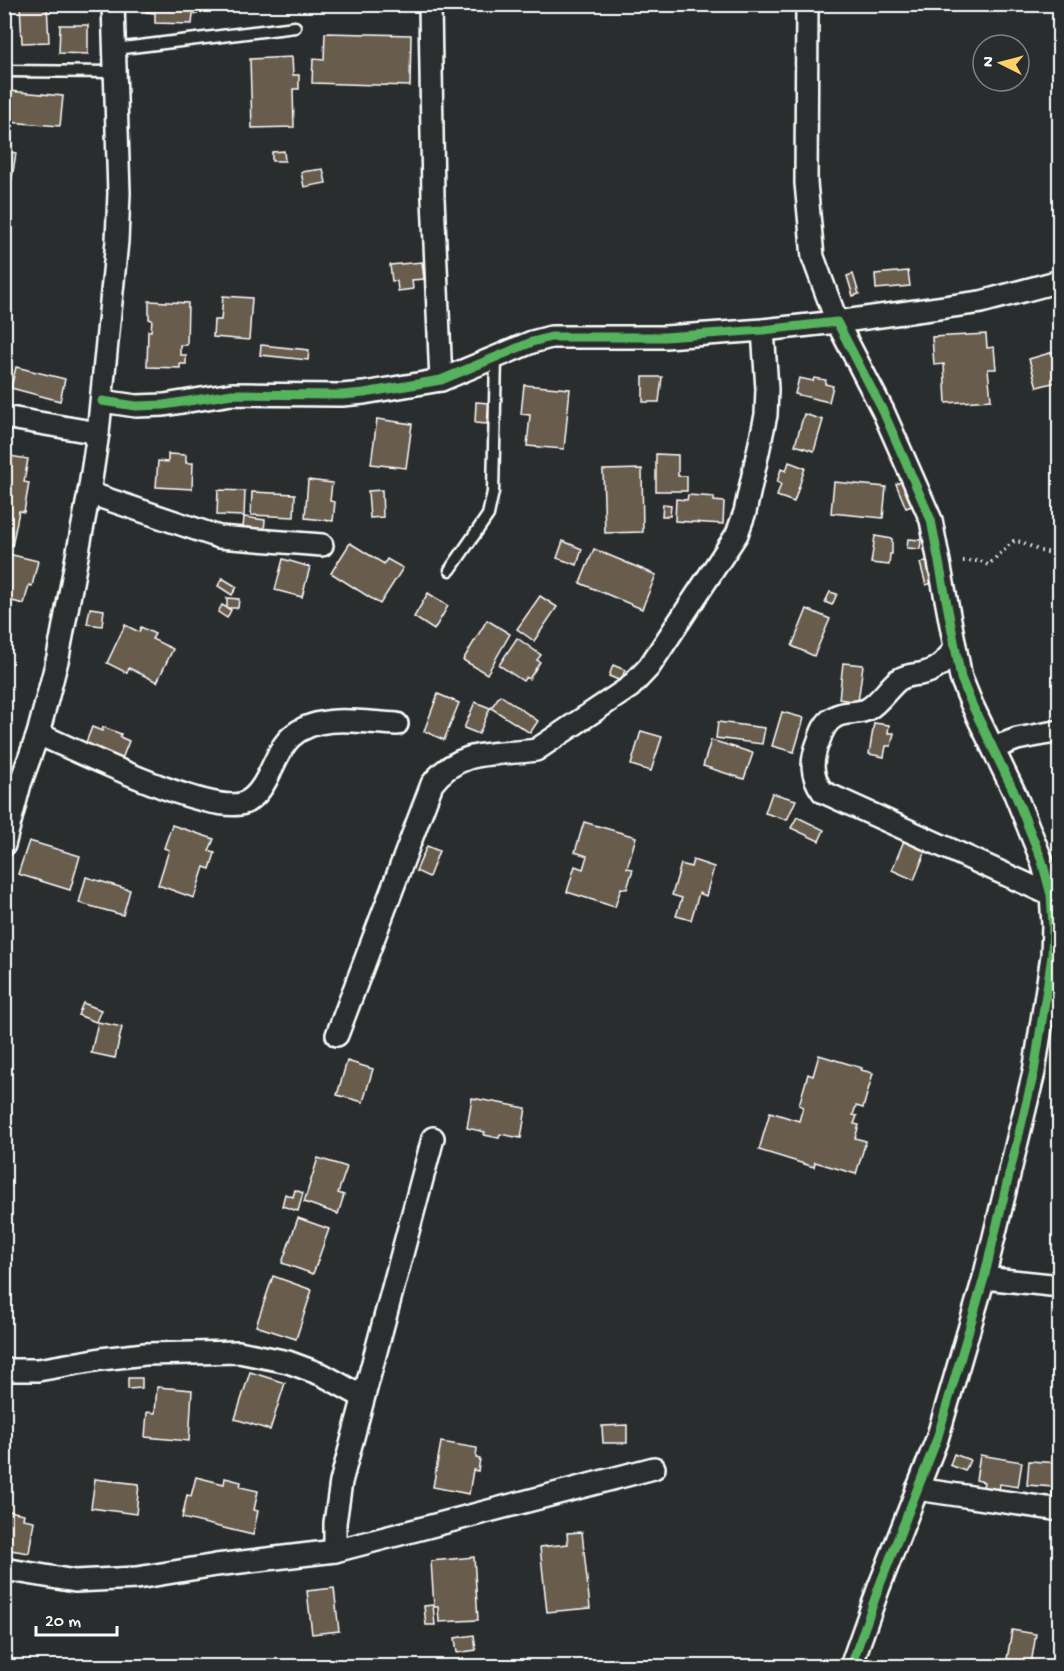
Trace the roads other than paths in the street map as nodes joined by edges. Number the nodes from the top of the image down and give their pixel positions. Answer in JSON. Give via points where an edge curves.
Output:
{"nodes":[{"id":1,"x":113,"y":4,"type":"edge"},
{"id":2,"x":430,"y":4,"type":"edge"},
{"id":3,"x":807,"y":4,"type":"edge"},
{"id":4,"x":295,"y":27,"type":"dead end"},
{"id":5,"x":115,"y":49,"type":"junction"},
{"id":6,"x":4,"y":71,"type":"edge"},
{"id":7,"x":116,"y":72,"type":"junction"},
{"id":8,"x":1059,"y":281,"type":"edge"},
{"id":9,"x":837,"y":322,"type":"junction"},
{"id":10,"x":763,"y":330,"type":"junction"},
{"id":11,"x":496,"y":358,"type":"junction"},
{"id":12,"x":441,"y":380,"type":"junction"},
{"id":13,"x":102,"y":401,"type":"junction"},
{"id":14,"x":4,"y":417,"type":"edge"},
{"id":15,"x":98,"y":433,"type":"junction"},
{"id":16,"x":89,"y":493,"type":"junction"},
{"id":17,"x":322,"y":545,"type":"dead end"},
{"id":18,"x":450,"y":570,"type":"dead end"},
{"id":19,"x":955,"y":647,"type":"junction"},
{"id":20,"x":397,"y":724,"type":"dead end"},
{"id":21,"x":1059,"y":731,"type":"edge"},
{"id":22,"x":38,"y":734,"type":"junction"},
{"id":23,"x":993,"y":748,"type":"junction"},
{"id":24,"x":4,"y":845,"type":"edge"},
{"id":25,"x":1051,"y":856,"type":"edge"},
{"id":26,"x":1051,"y":895,"type":"junction"},
{"id":27,"x":337,"y":1035,"type":"dead end"},
{"id":28,"x":433,"y":1138,"type":"dead end"},
{"id":29,"x":984,"y":1278,"type":"junction"},
{"id":30,"x":1059,"y":1286,"type":"edge"},
{"id":31,"x":4,"y":1370,"type":"edge"},
{"id":32,"x":363,"y":1397,"type":"junction"},
{"id":33,"x":654,"y":1468,"type":"dead end"},
{"id":34,"x":917,"y":1489,"type":"junction"},
{"id":35,"x":1059,"y":1510,"type":"edge"},
{"id":36,"x":335,"y":1551,"type":"junction"},
{"id":37,"x":4,"y":1569,"type":"edge"},
{"id":38,"x":851,"y":1666,"type":"edge"}],
"edges":[{"from":1,"to":5,"type":"street"},
{"from":2,"to":12,"type":"street"},
{"from":3,"to":9,"type":"street","via":[[805,116],[813,257]]},
{"from":4,"to":5,"type":"lane"},
{"from":5,"to":7,"type":"street"},
{"from":6,"to":7,"type":"lane"},
{"from":7,"to":13,"type":"street","via":[[117,241]]},
{"from":8,"to":9,"type":"street","via":[[981,302]]},
{"from":9,"to":10,"type":"street"},
{"from":9,"to":19,"type":"street","via":[[883,411],[931,520]]},
{"from":10,"to":11,"type":"street","via":[[665,337],[551,337]]},
{"from":10,"to":27,"type":"street","via":[[766,415],[746,512],[737,534],[649,667],[630,687],[536,750],[485,753],[441,772],[432,784]]},
{"from":11,"to":12,"type":"street"},
{"from":11,"to":18,"type":"lane","via":[[494,492],[488,514]]},
{"from":12,"to":13,"type":"street","via":[[342,395],[232,394],[164,405]]},
{"from":13,"to":15,"type":"street"},
{"from":14,"to":15,"type":"street"},
{"from":15,"to":16,"type":"street"},
{"from":16,"to":17,"type":"street","via":[[219,537]]},
{"from":16,"to":22,"type":"street","via":[[58,657]]},
{"from":19,"to":23,"type":"street","via":[[965,687]]},
{"from":19,"to":26,"type":"street","via":[[947,662],[899,680],[867,710],[833,717],[824,726],[813,756],[816,782],[823,792]]},
{"from":20,"to":22,"type":"street","via":[[332,721],[303,729],[280,750],[258,792],[245,802],[229,805],[194,798]]},
{"from":21,"to":23,"type":"street"},
{"from":22,"to":24,"type":"street"},
{"from":23,"to":25,"type":"street"},
{"from":25,"to":26,"type":"street"},
{"from":26,"to":29,"type":"street","via":[[1052,956],[1034,1072]]},
{"from":28,"to":32,"type":"street"},
{"from":29,"to":30,"type":"street"},
{"from":29,"to":34,"type":"street","via":[[937,1439]]},
{"from":31,"to":32,"type":"street","via":[[38,1370],[145,1354],[239,1352],[288,1362]]},
{"from":32,"to":36,"type":"street","via":[[341,1482]]},
{"from":33,"to":36,"type":"street"},
{"from":34,"to":35,"type":"street"},
{"from":34,"to":38,"type":"street"},
{"from":36,"to":37,"type":"street","via":[[137,1578],[75,1581]]}]}
